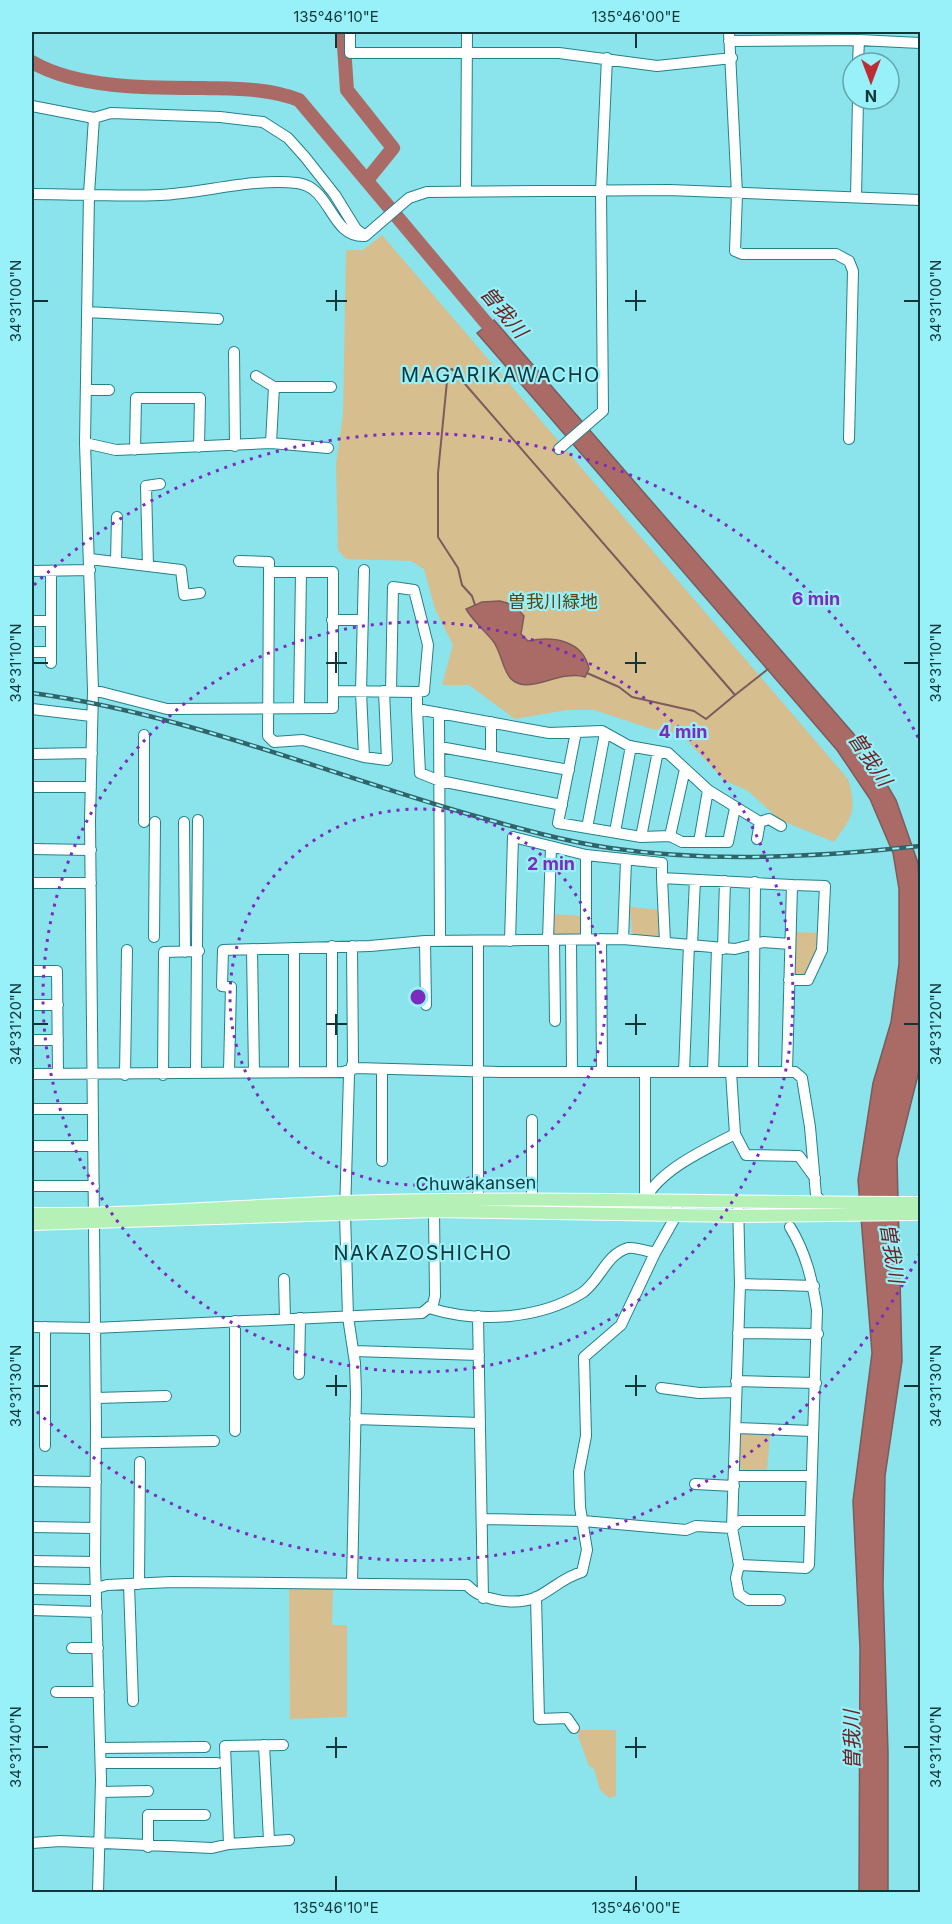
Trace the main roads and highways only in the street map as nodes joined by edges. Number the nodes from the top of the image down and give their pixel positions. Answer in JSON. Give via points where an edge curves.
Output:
{"nodes":[{"id":1,"x":645,"y":1207,"type":"junction"},
{"id":2,"x":826,"y":1207,"type":"junction"},
{"id":3,"x":345,"y":1208,"type":"junction"},
{"id":4,"x":916,"y":1209,"type":"edge"},
{"id":5,"x":32,"y":1214,"type":"edge"},
{"id":6,"x":94,"y":1219,"type":"junction"},
{"id":7,"x":32,"y":1224,"type":"edge"}],
"edges":[{"from":1,"to":2,"type":"main road","name":"Chuwakansen","via":[[677,1201]]},
{"from":1,"to":2,"type":"main road","name":"Chuwakansen","via":[[677,1214],[738,1216]]},
{"from":1,"to":3,"type":"main road","name":"Chuwakansen","via":[[434,1211]]},
{"from":1,"to":3,"type":"main road","name":"Chuwakansen","via":[[532,1199]]},
{"from":2,"to":4,"type":"main road","name":"Chuwakansen"},
{"from":3,"to":6,"type":"main road","name":"Chuwakansen"},
{"from":5,"to":6,"type":"main road","name":"Chuwakansen"},
{"from":6,"to":7,"type":"main road","name":"Chuwakansen"}]}
